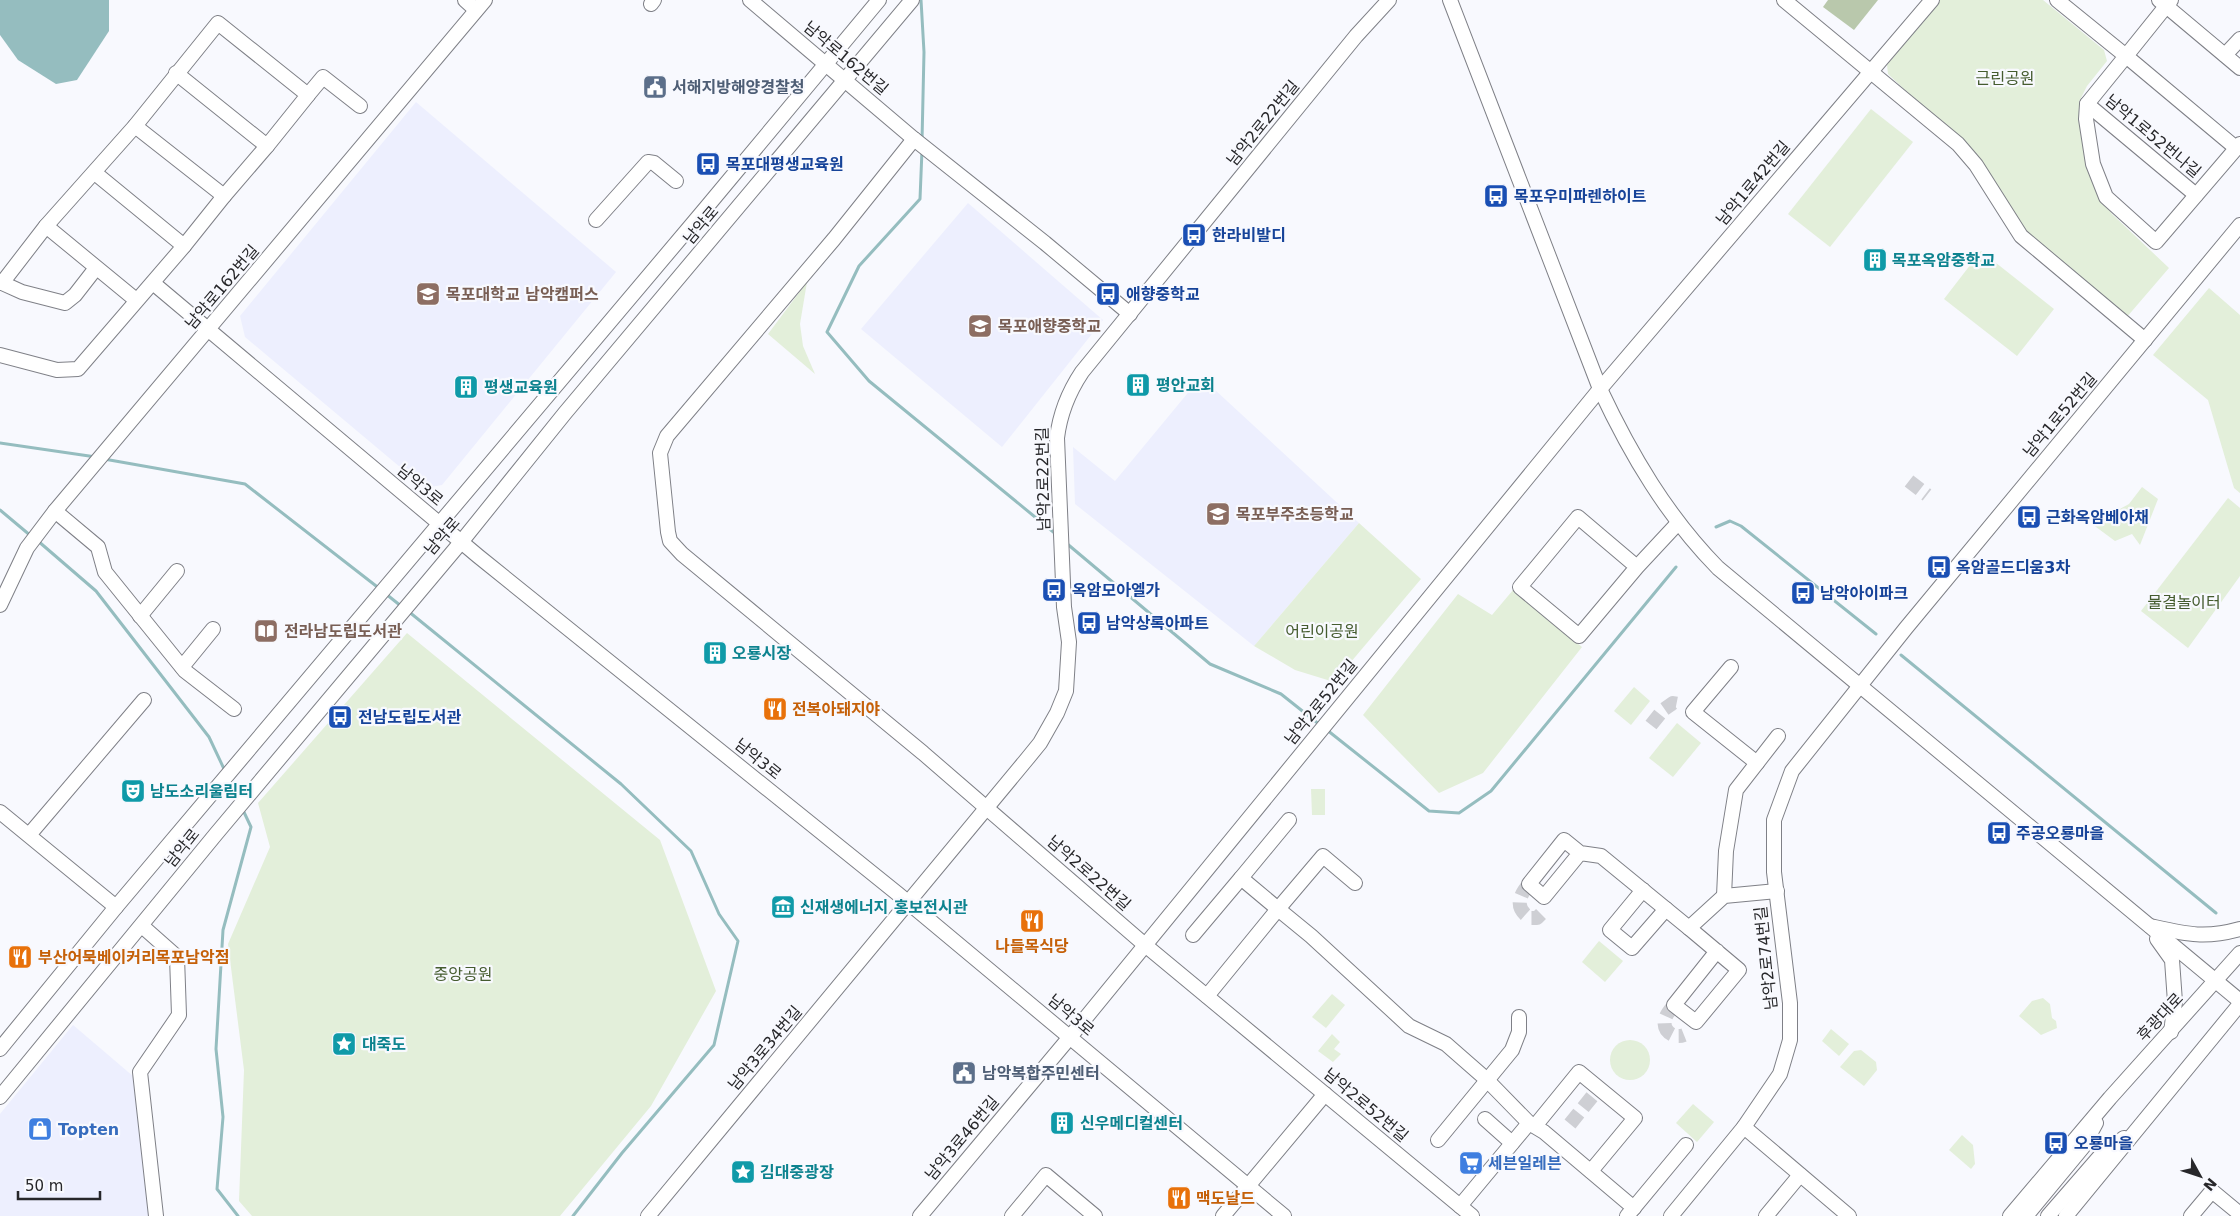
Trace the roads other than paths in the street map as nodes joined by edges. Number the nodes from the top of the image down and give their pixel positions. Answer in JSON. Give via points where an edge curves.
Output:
{"nodes":[{"id":1,"x":465,"y":0,"type":"edge"},
{"id":2,"x":750,"y":0,"type":"edge"},
{"id":3,"x":879,"y":0,"type":"edge"},
{"id":4,"x":912,"y":0,"type":"edge"},
{"id":5,"x":1389,"y":0,"type":"edge"},
{"id":6,"x":1450,"y":0,"type":"edge"},
{"id":7,"x":1784,"y":0,"type":"edge"},
{"id":8,"x":1932,"y":0,"type":"edge"},
{"id":9,"x":2057,"y":0,"type":"edge"},
{"id":10,"x":2166,"y":2,"type":"edge"},
{"id":11,"x":480,"y":5,"type":"edge"},
{"id":12,"x":2240,"y":39,"type":"edge"},
{"id":13,"x":2126,"y":56,"type":"junction"},
{"id":14,"x":2225,"y":56,"type":"junction"},
{"id":15,"x":826,"y":63,"type":"junction"},
{"id":16,"x":2240,"y":68,"type":"edge"},
{"id":17,"x":1872,"y":72,"type":"junction"},
{"id":18,"x":176,"y":73,"type":"junction"},
{"id":19,"x":845,"y":80,"type":"junction"},
{"id":20,"x":308,"y":95,"type":"junction"},
{"id":21,"x":2087,"y":104,"type":"junction"},
{"id":22,"x":360,"y":106,"type":"dead end"},
{"id":23,"x":135,"y":126,"type":"junction"},
{"id":24,"x":916,"y":141,"type":"junction"},
{"id":25,"x":267,"y":146,"type":"junction"},
{"id":26,"x":2238,"y":146,"type":"edge"},
{"id":27,"x":95,"y":173,"type":"junction"},
{"id":28,"x":676,"y":181,"type":"dead end"},
{"id":29,"x":2196,"y":195,"type":"junction"},
{"id":30,"x":224,"y":196,"type":"junction"},
{"id":31,"x":596,"y":220,"type":"dead end"},
{"id":32,"x":2240,"y":225,"type":"edge"},
{"id":33,"x":46,"y":226,"type":"junction"},
{"id":34,"x":184,"y":246,"type":"junction"},
{"id":35,"x":96,"y":268,"type":"junction"},
{"id":36,"x":1,"y":283,"type":"edge"},
{"id":37,"x":153,"y":283,"type":"junction"},
{"id":38,"x":136,"y":300,"type":"junction"},
{"id":39,"x":1130,"y":314,"type":"junction"},
{"id":40,"x":208,"y":330,"type":"junction"},
{"id":41,"x":2145,"y":340,"type":"junction"},
{"id":42,"x":0,"y":355,"type":"edge"},
{"id":43,"x":1600,"y":389,"type":"junction"},
{"id":44,"x":52,"y":514,"type":"junction"},
{"id":45,"x":1678,"y":523,"type":"junction"},
{"id":46,"x":440,"y":524,"type":"junction"},
{"id":47,"x":462,"y":541,"type":"junction"},
{"id":48,"x":1637,"y":566,"type":"junction"},
{"id":49,"x":177,"y":571,"type":"dead end"},
{"id":50,"x":0,"y":606,"type":"edge"},
{"id":51,"x":140,"y":616,"type":"junction"},
{"id":52,"x":213,"y":629,"type":"dead end"},
{"id":53,"x":182,"y":667,"type":"junction"},
{"id":54,"x":1730,"y":667,"type":"dead end"},
{"id":55,"x":1861,"y":685,"type":"junction"},
{"id":56,"x":144,"y":700,"type":"dead end"},
{"id":57,"x":234,"y":709,"type":"dead end"},
{"id":58,"x":1778,"y":736,"type":"dead end"},
{"id":59,"x":1757,"y":763,"type":"junction"},
{"id":60,"x":987,"y":807,"type":"junction"},
{"id":61,"x":0,"y":812,"type":"edge"},
{"id":62,"x":1289,"y":820,"type":"dead end"},
{"id":63,"x":29,"y":836,"type":"junction"},
{"id":64,"x":1580,"y":853,"type":"dead end"},
{"id":65,"x":1241,"y":878,"type":"junction"},
{"id":66,"x":1355,"y":883,"type":"dead end"},
{"id":67,"x":1643,"y":890,"type":"junction"},
{"id":68,"x":1777,"y":891,"type":"junction"},
{"id":69,"x":1724,"y":896,"type":"junction"},
{"id":70,"x":909,"y":903,"type":"junction"},
{"id":71,"x":116,"y":907,"type":"junction"},
{"id":72,"x":1278,"y":909,"type":"junction"},
{"id":73,"x":1666,"y":909,"type":"junction"},
{"id":74,"x":142,"y":926,"type":"junction"},
{"id":75,"x":2148,"y":926,"type":"junction"},
{"id":76,"x":1689,"y":928,"type":"junction"},
{"id":77,"x":2240,"y":929,"type":"edge"},
{"id":78,"x":1193,"y":935,"type":"dead end"},
{"id":79,"x":1146,"y":945,"type":"junction"},
{"id":80,"x":1717,"y":951,"type":"junction"},
{"id":81,"x":2239,"y":956,"type":"edge"},
{"id":82,"x":2221,"y":986,"type":"junction"},
{"id":83,"x":1207,"y":996,"type":"junction"},
{"id":84,"x":2240,"y":1003,"type":"edge"},
{"id":85,"x":1520,"y":1018,"type":"dead end"},
{"id":86,"x":2171,"y":1032,"type":"junction"},
{"id":87,"x":1070,"y":1037,"type":"junction"},
{"id":88,"x":0,"y":1049,"type":"edge"},
{"id":89,"x":1486,"y":1079,"type":"junction"},
{"id":90,"x":1325,"y":1094,"type":"junction"},
{"id":91,"x":0,"y":1097,"type":"edge"},
{"id":92,"x":2110,"y":1098,"type":"junction"},
{"id":93,"x":1485,"y":1119,"type":"dead end"},
{"id":94,"x":2145,"y":1122,"type":"junction"},
{"id":95,"x":1532,"y":1124,"type":"junction"},
{"id":96,"x":1744,"y":1127,"type":"junction"},
{"id":97,"x":1438,"y":1140,"type":"dead end"},
{"id":98,"x":1512,"y":1143,"type":"junction"},
{"id":99,"x":1686,"y":1145,"type":"dead end"},
{"id":100,"x":1591,"y":1171,"type":"junction"},
{"id":101,"x":1800,"y":1175,"type":"junction"},
{"id":102,"x":1248,"y":1186,"type":"junction"},
{"id":103,"x":1460,"y":1206,"type":"junction"},
{"id":104,"x":1631,"y":1212,"type":"edge"},
{"id":105,"x":2240,"y":1214,"type":"edge"},
{"id":106,"x":156,"y":1216,"type":"edge"},
{"id":107,"x":648,"y":1216,"type":"edge"},
{"id":108,"x":920,"y":1216,"type":"edge"},
{"id":109,"x":1012,"y":1216,"type":"edge"},
{"id":110,"x":1095,"y":1216,"type":"edge"},
{"id":111,"x":1223,"y":1216,"type":"edge"},
{"id":112,"x":1284,"y":1216,"type":"edge"},
{"id":113,"x":1472,"y":1216,"type":"edge"},
{"id":114,"x":1671,"y":1216,"type":"edge"},
{"id":115,"x":1766,"y":1216,"type":"edge"},
{"id":116,"x":1849,"y":1216,"type":"edge"},
{"id":117,"x":2010,"y":1216,"type":"edge"},
{"id":118,"x":2026,"y":1216,"type":"edge"},
{"id":119,"x":2048,"y":1216,"type":"edge"},
{"id":120,"x":2066,"y":1216,"type":"edge"},
{"id":121,"x":2191,"y":1216,"type":"edge"}],
"edges":[{"from":1,"to":11,"type":"street"},
{"from":2,"to":15,"type":"street","name":"남악로162번길"},
{"from":3,"to":15,"type":"street","name":"남악로"},
{"from":4,"to":19,"type":"street","name":"남악로"},
{"from":5,"to":39,"type":"street","name":"남악2로22번길","via":[[1356,36]]},
{"from":6,"to":43,"type":"street"},
{"from":7,"to":17,"type":"street"},
{"from":8,"to":17,"type":"street","name":"남악1로42번길"},
{"from":9,"to":13,"type":"street"},
{"from":10,"to":13,"type":"street","name":"남악1로52번나길"},
{"from":10,"to":14,"type":"street"},
{"from":11,"to":40,"type":"street","name":"남악로162번길"},
{"from":12,"to":14,"type":"street"},
{"from":13,"to":21,"type":"street","name":"남악1로52번나길"},
{"from":13,"to":26,"type":"street"},
{"from":14,"to":16,"type":"street"},
{"from":15,"to":19,"type":"street","name":"남악로162번길"},
{"from":15,"to":46,"type":"street","name":"남악로"},
{"from":17,"to":41,"type":"street","via":[[1976,165],[2021,236]]},
{"from":17,"to":43,"type":"street","name":"남악1로42번길"},
{"from":18,"to":20,"type":"street","via":[[218,23]]},
{"from":18,"to":23,"type":"street"},
{"from":18,"to":25,"type":"street"},
{"from":19,"to":24,"type":"street","name":"남악로162번길"},
{"from":19,"to":47,"type":"street","name":"남악로","via":[[565,413]]},
{"from":20,"to":22,"type":"street","via":[[323,77]]},
{"from":20,"to":25,"type":"street"},
{"from":21,"to":29,"type":"street","name":"남악1로52번나길"},
{"from":21,"to":29,"type":"street","name":"남악1로52번나길","via":[[2093,164],[2102,190],[2111,203],[2156,242]]},
{"from":23,"to":27,"type":"street"},
{"from":23,"to":30,"type":"street"},
{"from":24,"to":39,"type":"street","name":"남악로162번길"},
{"from":24,"to":60,"type":"street","via":[[667,436],[660,452],[668,532],[670,541],[682,554]]},
{"from":25,"to":30,"type":"street"},
{"from":26,"to":29,"type":"street"},
{"from":27,"to":33,"type":"street"},
{"from":27,"to":34,"type":"street"},
{"from":28,"to":31,"type":"street","via":[[654,163],[648,162]]},
{"from":30,"to":34,"type":"street"},
{"from":32,"to":41,"type":"street","name":"남악1로52번길"},
{"from":33,"to":35,"type":"street"},
{"from":33,"to":36,"type":"street"},
{"from":34,"to":37,"type":"street"},
{"from":35,"to":36,"type":"street","via":[[65,303]]},
{"from":35,"to":38,"type":"street"},
{"from":37,"to":38,"type":"street"},
{"from":37,"to":40,"type":"street","name":"남악3로"},
{"from":38,"to":42,"type":"street","via":[[78,369],[57,370]]},
{"from":39,"to":60,"type":"street","name":"남악2로22번길","via":[[1082,372],[1066,397],[1061,414],[1057,438],[1064,607],[1069,642],[1066,690],[1040,742]]},
{"from":40,"to":44,"type":"street","name":"남악로162번길"},
{"from":40,"to":46,"type":"street","name":"남악3로"},
{"from":41,"to":55,"type":"street","name":"남악1로52번길"},
{"from":43,"to":45,"type":"street","via":[[1650,484]]},
{"from":43,"to":79,"type":"street","name":"남악2로52번길"},
{"from":44,"to":50,"type":"street","name":"남악로162번길","via":[[27,548]]},
{"from":44,"to":51,"type":"street","via":[[98,547],[105,572]]},
{"from":45,"to":48,"type":"street"},
{"from":45,"to":55,"type":"street","via":[[1718,568]]},
{"from":46,"to":47,"type":"street","name":"남악3로"},
{"from":46,"to":71,"type":"street","name":"남악로"},
{"from":47,"to":70,"type":"street","name":"남악3로"},
{"from":47,"to":74,"type":"street","name":"남악로"},
{"from":48,"to":48,"type":"street","via":[[1579,636],[1520,587],[1578,518]]},
{"from":49,"to":51,"type":"street"},
{"from":51,"to":53,"type":"street"},
{"from":52,"to":53,"type":"street"},
{"from":53,"to":57,"type":"street"},
{"from":54,"to":59,"type":"street","via":[[1688,708]]},
{"from":55,"to":68,"type":"street","name":"남악2로74번길","via":[[1792,771],[1774,820]]},
{"from":55,"to":75,"type":"street"},
{"from":56,"to":63,"type":"street"},
{"from":58,"to":59,"type":"street"},
{"from":59,"to":69,"type":"street","via":[[1736,790],[1726,851]]},
{"from":60,"to":70,"type":"street","name":"남악2로22번길"},
{"from":60,"to":79,"type":"street","name":"남악2로22번길"},
{"from":61,"to":63,"type":"street"},
{"from":62,"to":65,"type":"street"},
{"from":63,"to":71,"type":"street"},
{"from":64,"to":67,"type":"street","via":[[1601,856]]},
{"from":65,"to":72,"type":"street"},
{"from":65,"to":78,"type":"street"},
{"from":66,"to":72,"type":"street","via":[[1323,856]]},
{"from":67,"to":73,"type":"street"},
{"from":67,"to":73,"type":"street","via":[[1610,930],[1632,948]]},
{"from":68,"to":69,"type":"street"},
{"from":68,"to":96,"type":"street","name":"남악2로74번길","via":[[1790,1003],[1790,1040],[1780,1074]]},
{"from":69,"to":76,"type":"street"},
{"from":70,"to":87,"type":"street","name":"남악3로"},
{"from":70,"to":107,"type":"street","name":"남악3로34번길"},
{"from":71,"to":88,"type":"street","name":"남악로"},
{"from":72,"to":83,"type":"street"},
{"from":72,"to":89,"type":"street","via":[[1409,1026],[1446,1044]]},
{"from":73,"to":76,"type":"street"},
{"from":74,"to":91,"type":"street","name":"남악로"},
{"from":74,"to":106,"type":"street","via":[[177,957],[180,1015],[140,1072]]},
{"from":75,"to":77,"type":"street","via":[[2191,935],[2215,936]]},
{"from":75,"to":82,"type":"street"},
{"from":75,"to":86,"type":"street","via":[[2172,960],[2175,1002]]},
{"from":76,"to":80,"type":"street"},
{"from":79,"to":83,"type":"street","name":"남악2로52번길"},
{"from":79,"to":87,"type":"street","name":"남악2로52번길"},
{"from":80,"to":80,"type":"street","via":[[1738,970],[1696,1022],[1674,1005]]},
{"from":81,"to":82,"type":"street","name":"후광대로"},
{"from":82,"to":84,"type":"street"},
{"from":82,"to":86,"type":"street","name":"후광대로"},
{"from":83,"to":90,"type":"street","name":"남악2로52번길"},
{"from":84,"to":94,"type":"street"},
{"from":85,"to":89,"type":"street","via":[[1512,1050]]},
{"from":86,"to":92,"type":"street","name":"후광대로"},
{"from":87,"to":102,"type":"street","name":"남악3로"},
{"from":87,"to":108,"type":"street","name":"남악3로46번길"},
{"from":89,"to":95,"type":"street"},
{"from":89,"to":97,"type":"street"},
{"from":90,"to":102,"type":"street"},
{"from":90,"to":103,"type":"street","name":"남악2로52번길"},
{"from":92,"to":117,"type":"street","name":"후광대로"},
{"from":92,"to":118,"type":"street","name":"후광대로","via":[[2083,1147]]},
{"from":93,"to":98,"type":"street"},
{"from":94,"to":119,"type":"street","via":[[2101,1155]]},
{"from":94,"to":120,"type":"street"},
{"from":95,"to":98,"type":"street"},
{"from":95,"to":100,"type":"street"},
{"from":95,"to":100,"type":"street","via":[[1579,1072],[1635,1118]]},
{"from":96,"to":101,"type":"street"},
{"from":96,"to":114,"type":"street","name":"남악2로74번길"},
{"from":98,"to":103,"type":"street"},
{"from":99,"to":104,"type":"street"},
{"from":100,"to":104,"type":"street"},
{"from":101,"to":115,"type":"street"},
{"from":101,"to":116,"type":"street"},
{"from":102,"to":111,"type":"street"},
{"from":102,"to":112,"type":"street","name":"남악3로"},
{"from":103,"to":113,"type":"street","name":"남악2로52번길"},
{"from":105,"to":121,"type":"street","via":[[2212,1191]]},
{"from":109,"to":110,"type":"street","via":[[1046,1175]]}]}
